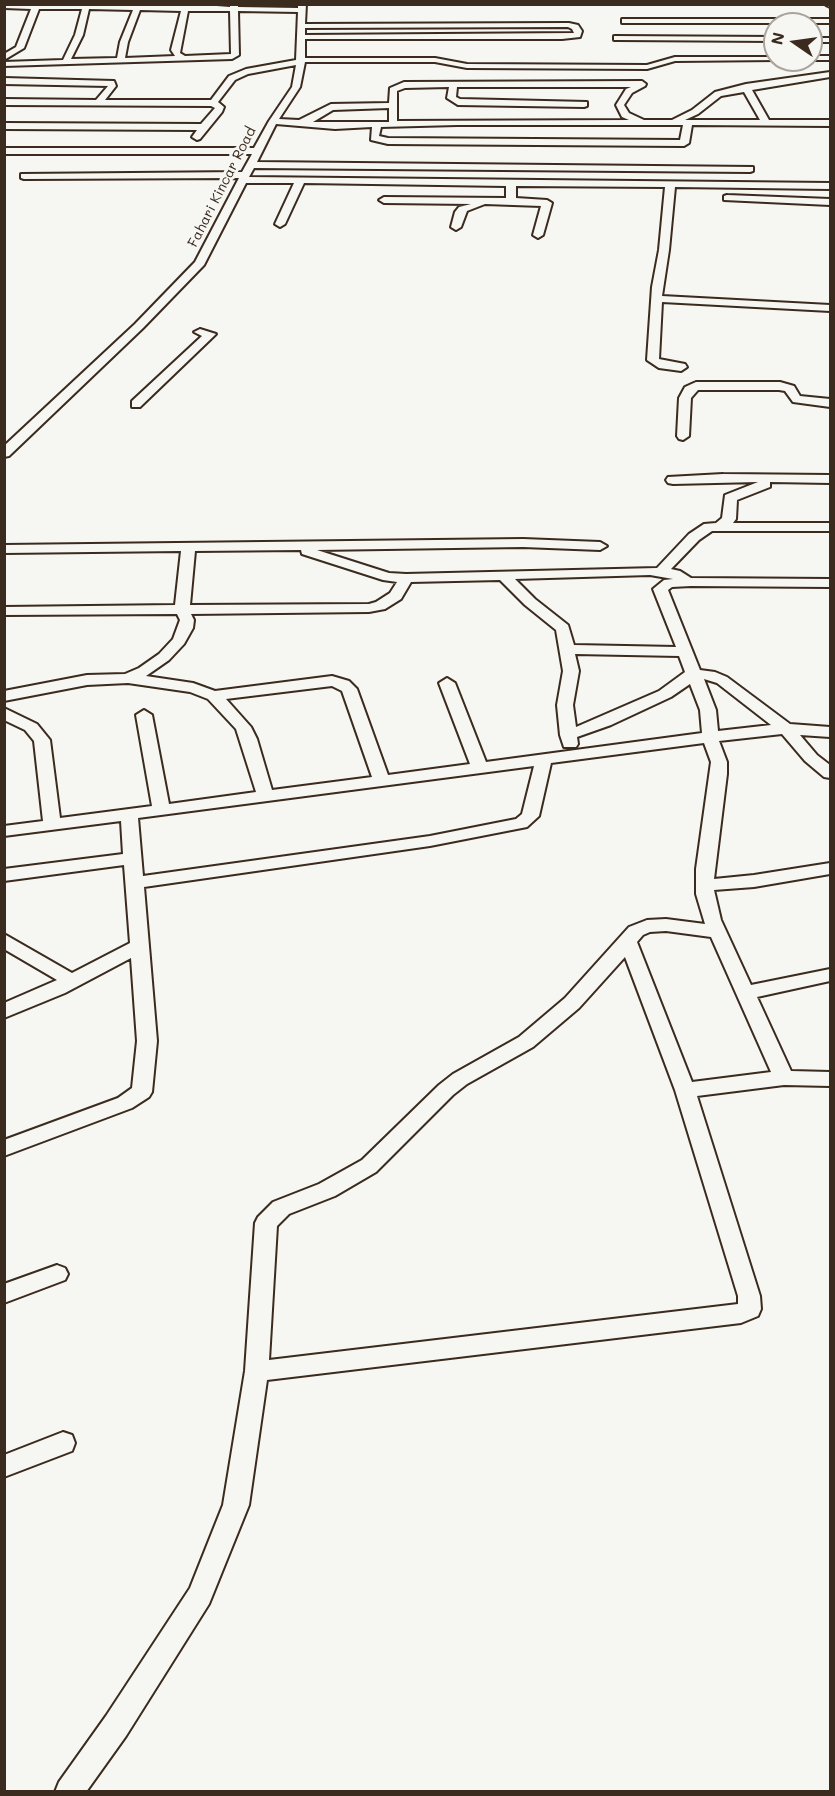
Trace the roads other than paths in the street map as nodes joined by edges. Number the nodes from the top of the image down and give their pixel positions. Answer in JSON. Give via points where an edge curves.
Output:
{"nodes":[{"id":1,"x":36,"y":5,"type":"edge"},
{"id":2,"x":87,"y":5,"type":"edge"},
{"id":3,"x":4,"y":6,"type":"edge"},
{"id":4,"x":138,"y":6,"type":"edge"},
{"id":5,"x":186,"y":6,"type":"edge"},
{"id":6,"x":233,"y":7,"type":"edge"},
{"id":7,"x":263,"y":7,"type":"edge"},
{"id":8,"x":302,"y":7,"type":"edge"},
{"id":9,"x":625,"y":21,"type":"dead end"},
{"id":10,"x":831,"y":21,"type":"edge"},
{"id":11,"x":302,"y":26,"type":"junction"},
{"id":12,"x":302,"y":37,"type":"junction"},
{"id":13,"x":617,"y":38,"type":"dead end"},
{"id":14,"x":740,"y":39,"type":"junction"},
{"id":15,"x":763,"y":39,"type":"edge"},
{"id":16,"x":453,"y":52,"type":"dead end"},
{"id":17,"x":4,"y":58,"type":"edge"},
{"id":18,"x":183,"y":58,"type":"junction"},
{"id":19,"x":747,"y":59,"type":"junction"},
{"id":20,"x":121,"y":60,"type":"junction"},
{"id":21,"x":301,"y":61,"type":"junction"},
{"id":22,"x":66,"y":62,"type":"junction"},
{"id":23,"x":4,"y":64,"type":"edge"},
{"id":24,"x":453,"y":64,"type":"junction"},
{"id":25,"x":763,"y":65,"type":"edge"},
{"id":26,"x":476,"y":66,"type":"junction"},
{"id":27,"x":647,"y":67,"type":"junction"},
{"id":28,"x":770,"y":72,"type":"edge"},
{"id":29,"x":812,"y":72,"type":"edge"},
{"id":30,"x":831,"y":74,"type":"edge"},
{"id":31,"x":4,"y":81,"type":"edge"},
{"id":32,"x":640,"y":84,"type":"junction"},
{"id":33,"x":762,"y":84,"type":"junction"},
{"id":34,"x":451,"y":85,"type":"junction"},
{"id":35,"x":466,"y":85,"type":"junction"},
{"id":36,"x":576,"y":86,"type":"junction"},
{"id":37,"x":819,"y":86,"type":"dead end"},
{"id":38,"x":746,"y":87,"type":"junction"},
{"id":39,"x":4,"y":102,"type":"edge"},
{"id":40,"x":99,"y":102,"type":"junction"},
{"id":41,"x":213,"y":103,"type":"junction"},
{"id":42,"x":584,"y":104,"type":"junction"},
{"id":43,"x":393,"y":105,"type":"junction"},
{"id":44,"x":273,"y":121,"type":"junction"},
{"id":45,"x":302,"y":122,"type":"junction"},
{"id":46,"x":521,"y":122,"type":"junction"},
{"id":47,"x":594,"y":122,"type":"junction"},
{"id":48,"x":645,"y":122,"type":"junction"},
{"id":49,"x":393,"y":123,"type":"junction"},
{"id":50,"x":672,"y":123,"type":"junction"},
{"id":51,"x":688,"y":123,"type":"junction"},
{"id":52,"x":766,"y":123,"type":"junction"},
{"id":53,"x":831,"y":123,"type":"edge"},
{"id":54,"x":377,"y":124,"type":"junction"},
{"id":55,"x":4,"y":126,"type":"edge"},
{"id":56,"x":203,"y":127,"type":"junction"},
{"id":57,"x":544,"y":142,"type":"junction"},
{"id":58,"x":188,"y":150,"type":"junction"},
{"id":59,"x":4,"y":151,"type":"edge"},
{"id":60,"x":258,"y":151,"type":"junction"},
{"id":61,"x":252,"y":165,"type":"junction"},
{"id":62,"x":407,"y":166,"type":"junction"},
{"id":63,"x":594,"y":168,"type":"junction"},
{"id":64,"x":750,"y":169,"type":"dead end"},
{"id":65,"x":24,"y":176,"type":"dead end"},
{"id":66,"x":245,"y":178,"type":"junction"},
{"id":67,"x":300,"y":181,"type":"junction"},
{"id":68,"x":405,"y":182,"type":"junction"},
{"id":69,"x":511,"y":183,"type":"junction"},
{"id":70,"x":595,"y":183,"type":"junction"},
{"id":71,"x":670,"y":184,"type":"junction"},
{"id":72,"x":831,"y":186,"type":"edge"},
{"id":73,"x":726,"y":198,"type":"dead end"},
{"id":74,"x":384,"y":200,"type":"dead end"},
{"id":75,"x":494,"y":201,"type":"junction"},
{"id":76,"x":511,"y":201,"type":"junction"},
{"id":77,"x":831,"y":202,"type":"edge"},
{"id":78,"x":280,"y":224,"type":"dead end"},
{"id":79,"x":456,"y":227,"type":"dead end"},
{"id":80,"x":538,"y":235,"type":"dead end"},
{"id":81,"x":658,"y":299,"type":"junction"},
{"id":82,"x":831,"y":308,"type":"edge"},
{"id":83,"x":200,"y":332,"type":"dead end"},
{"id":84,"x":681,"y":367,"type":"dead end"},
{"id":85,"x":831,"y":403,"type":"edge"},
{"id":86,"x":136,"y":404,"type":"dead end"},
{"id":87,"x":683,"y":436,"type":"dead end"},
{"id":88,"x":4,"y":453,"type":"edge"},
{"id":89,"x":831,"y":479,"type":"edge"},
{"id":90,"x":673,"y":480,"type":"dead end"},
{"id":91,"x":831,"y":487,"type":"edge"},
{"id":92,"x":722,"y":526,"type":"junction"},
{"id":93,"x":831,"y":527,"type":"edge"},
{"id":94,"x":189,"y":546,"type":"junction"},
{"id":95,"x":291,"y":546,"type":"junction"},
{"id":96,"x":600,"y":546,"type":"dead end"},
{"id":97,"x":4,"y":549,"type":"edge"},
{"id":98,"x":662,"y":571,"type":"junction"},
{"id":99,"x":502,"y":574,"type":"junction"},
{"id":100,"x":406,"y":578,"type":"junction"},
{"id":101,"x":691,"y":582,"type":"junction"},
{"id":102,"x":831,"y":583,"type":"edge"},
{"id":103,"x":182,"y":610,"type":"junction"},
{"id":104,"x":4,"y":611,"type":"edge"},
{"id":105,"x":567,"y":649,"type":"junction"},
{"id":106,"x":684,"y":652,"type":"junction"},
{"id":107,"x":693,"y":674,"type":"junction"},
{"id":108,"x":128,"y":678,"type":"junction"},
{"id":109,"x":447,"y":683,"type":"dead end"},
{"id":110,"x":4,"y":696,"type":"edge"},
{"id":111,"x":214,"y":696,"type":"junction"},
{"id":112,"x":4,"y":713,"type":"edge"},
{"id":113,"x":144,"y":716,"type":"dead end"},
{"id":114,"x":786,"y":729,"type":"junction"},
{"id":115,"x":831,"y":732,"type":"edge"},
{"id":116,"x":568,"y":735,"type":"junction"},
{"id":117,"x":710,"y":737,"type":"junction"},
{"id":118,"x":572,"y":755,"type":"junction"},
{"id":119,"x":544,"y":759,"type":"junction"},
{"id":120,"x":480,"y":768,"type":"junction"},
{"id":121,"x":831,"y":773,"type":"edge"},
{"id":122,"x":382,"y":781,"type":"junction"},
{"id":123,"x":265,"y":796,"type":"junction"},
{"id":124,"x":161,"y":809,"type":"junction"},
{"id":125,"x":129,"y":814,"type":"junction"},
{"id":126,"x":52,"y":825,"type":"junction"},
{"id":127,"x":4,"y":831,"type":"edge"},
{"id":128,"x":132,"y":858,"type":"junction"},
{"id":129,"x":831,"y":868,"type":"edge"},
{"id":130,"x":4,"y":874,"type":"edge"},
{"id":131,"x":134,"y":883,"type":"junction"},
{"id":132,"x":705,"y":885,"type":"junction"},
{"id":133,"x":717,"y":932,"type":"junction"},
{"id":134,"x":4,"y":940,"type":"edge"},
{"id":135,"x":627,"y":942,"type":"junction"},
{"id":136,"x":139,"y":946,"type":"junction"},
{"id":137,"x":831,"y":975,"type":"edge"},
{"id":138,"x":72,"y":981,"type":"junction"},
{"id":139,"x":745,"y":993,"type":"junction"},
{"id":140,"x":4,"y":1011,"type":"edge"},
{"id":141,"x":784,"y":1078,"type":"junction"},
{"id":142,"x":831,"y":1079,"type":"edge"},
{"id":143,"x":686,"y":1090,"type":"junction"},
{"id":144,"x":4,"y":1148,"type":"edge"},
{"id":145,"x":57,"y":1274,"type":"dead end"},
{"id":146,"x":4,"y":1294,"type":"edge"},
{"id":147,"x":258,"y":1371,"type":"junction"},
{"id":148,"x":63,"y":1443,"type":"dead end"},
{"id":149,"x":4,"y":1466,"type":"edge"},
{"id":150,"x":69,"y":1791,"type":"edge"}],
"edges":[{"from":1,"to":2,"type":"street"},
{"from":1,"to":3,"type":"street"},
{"from":1,"to":17,"type":"street","via":[[20,48]]},
{"from":2,"to":4,"type":"street"},
{"from":2,"to":22,"type":"street"},
{"from":4,"to":5,"type":"street"},
{"from":4,"to":20,"type":"street"},
{"from":5,"to":6,"type":"street"},
{"from":5,"to":18,"type":"street","via":[[175,50]]},
{"from":6,"to":7,"type":"street"},
{"from":6,"to":18,"type":"street","via":[[235,55]]},
{"from":7,"to":8,"type":"street"},
{"from":8,"to":11,"type":"street","name":"Fahari Kincar Road"},
{"from":9,"to":10,"type":"street"},
{"from":11,"to":12,"type":"street","name":"Fahari Kincar Road"},
{"from":11,"to":12,"type":"street","via":[[569,25],[578,31],[577,35],[562,37]]},
{"from":12,"to":21,"type":"street","name":"Fahari Kincar Road"},
{"from":13,"to":14,"type":"street"},
{"from":14,"to":15,"type":"street"},
{"from":14,"to":19,"type":"street"},
{"from":16,"to":24,"type":"street"},
{"from":18,"to":20,"type":"street"},
{"from":19,"to":25,"type":"street"},
{"from":19,"to":27,"type":"street","via":[[669,60]]},
{"from":20,"to":22,"type":"street"},
{"from":21,"to":24,"type":"street","via":[[435,60]]},
{"from":21,"to":41,"type":"street","via":[[240,75],[224,86]]},
{"from":21,"to":44,"type":"street","name":"Fahari Kincar Road","via":[[296,87]]},
{"from":22,"to":23,"type":"street"},
{"from":24,"to":26,"type":"street"},
{"from":26,"to":27,"type":"street"},
{"from":26,"to":35,"type":"street","via":[[459,76]]},
{"from":27,"to":32,"type":"street","via":[[650,76]]},
{"from":28,"to":33,"type":"street"},
{"from":29,"to":30,"type":"street"},
{"from":31,"to":40,"type":"street","via":[[111,83]]},
{"from":32,"to":36,"type":"street"},
{"from":32,"to":48,"type":"street","via":[[622,100],[621,109],[628,117]]},
{"from":33,"to":37,"type":"street"},
{"from":33,"to":38,"type":"street"},
{"from":34,"to":35,"type":"street"},
{"from":34,"to":42,"type":"street","via":[[451,98],[458,102]]},
{"from":34,"to":43,"type":"street","via":[[398,87],[393,90]]},
{"from":35,"to":36,"type":"street"},
{"from":36,"to":42,"type":"street"},
{"from":38,"to":50,"type":"street","via":[[718,94]]},
{"from":38,"to":52,"type":"street"},
{"from":39,"to":40,"type":"street"},
{"from":40,"to":41,"type":"street"},
{"from":41,"to":56,"type":"street","via":[[220,107],[218,112]]},
{"from":42,"to":47,"type":"street"},
{"from":43,"to":45,"type":"street","via":[[331,107]]},
{"from":43,"to":49,"type":"street"},
{"from":44,"to":45,"type":"street"},
{"from":44,"to":60,"type":"street","name":"Fahari Kincar Road"},
{"from":45,"to":54,"type":"street","via":[[335,126]]},
{"from":46,"to":47,"type":"street"},
{"from":46,"to":49,"type":"street"},
{"from":46,"to":57,"type":"street"},
{"from":47,"to":48,"type":"street"},
{"from":48,"to":50,"type":"street"},
{"from":49,"to":54,"type":"street"},
{"from":50,"to":51,"type":"street"},
{"from":51,"to":52,"type":"street"},
{"from":51,"to":57,"type":"street","via":[[684,142]]},
{"from":52,"to":53,"type":"street"},
{"from":54,"to":57,"type":"street","via":[[377,140]]},
{"from":55,"to":56,"type":"street"},
{"from":56,"to":58,"type":"street"},
{"from":58,"to":59,"type":"street"},
{"from":58,"to":60,"type":"street"},
{"from":60,"to":61,"type":"street","name":"Fahari Kincar Road"},
{"from":61,"to":62,"type":"street"},
{"from":61,"to":66,"type":"street","name":"Fahari Kincar Road"},
{"from":62,"to":63,"type":"street"},
{"from":62,"to":68,"type":"street"},
{"from":63,"to":64,"type":"street"},
{"from":63,"to":70,"type":"street"},
{"from":65,"to":66,"type":"street"},
{"from":66,"to":67,"type":"street"},
{"from":66,"to":88,"type":"street","name":"Fahari Kincar Road","via":[[209,249],[188,278]]},
{"from":67,"to":68,"type":"street"},
{"from":67,"to":78,"type":"street"},
{"from":68,"to":69,"type":"street"},
{"from":69,"to":70,"type":"street"},
{"from":69,"to":76,"type":"street"},
{"from":70,"to":71,"type":"street"},
{"from":71,"to":72,"type":"street"},
{"from":71,"to":81,"type":"street"},
{"from":73,"to":77,"type":"street"},
{"from":74,"to":75,"type":"street"},
{"from":75,"to":76,"type":"street"},
{"from":75,"to":79,"type":"street","via":[[463,208]]},
{"from":76,"to":80,"type":"street","via":[[547,203]]},
{"from":81,"to":82,"type":"street"},
{"from":81,"to":84,"type":"street","via":[[653,360]]},
{"from":83,"to":86,"type":"street","via":[[210,334]]},
{"from":85,"to":87,"type":"street","via":[[797,399],[790,389],[780,386],[696,386],[685,398]]},
{"from":89,"to":90,"type":"street"},
{"from":91,"to":92,"type":"street","via":[[779,482],[753,488],[730,498],[729,519]]},
{"from":92,"to":93,"type":"street"},
{"from":92,"to":98,"type":"street","via":[[701,531]]},
{"from":94,"to":95,"type":"street"},
{"from":94,"to":97,"type":"street"},
{"from":94,"to":103,"type":"street"},
{"from":95,"to":96,"type":"street"},
{"from":95,"to":100,"type":"street","via":[[388,577]]},
{"from":98,"to":99,"type":"street"},
{"from":98,"to":101,"type":"street"},
{"from":99,"to":100,"type":"street"},
{"from":99,"to":105,"type":"street","via":[[530,602],[560,623]]},
{"from":100,"to":103,"type":"street","via":[[396,596],[369,609]]},
{"from":101,"to":102,"type":"street"},
{"from":101,"to":106,"type":"street","via":[[669,583],[660,589]]},
{"from":103,"to":104,"type":"street"},
{"from":103,"to":108,"type":"street","via":[[187,620],[179,641],[164,657]]},
{"from":105,"to":106,"type":"street"},
{"from":105,"to":116,"type":"street","via":[[571,671],[565,705]]},
{"from":106,"to":107,"type":"street"},
{"from":107,"to":114,"type":"street","via":[[722,680]]},
{"from":107,"to":116,"type":"street","via":[[665,694]]},
{"from":107,"to":117,"type":"street","via":[[708,710]]},
{"from":108,"to":110,"type":"street","via":[[87,680]]},
{"from":108,"to":111,"type":"street","via":[[194,688]]},
{"from":109,"to":120,"type":"street"},
{"from":111,"to":122,"type":"street","via":[[332,681],[344,684]]},
{"from":111,"to":123,"type":"street","via":[[243,727]]},
{"from":112,"to":126,"type":"street","via":[[31,726],[42,740]]},
{"from":113,"to":124,"type":"street"},
{"from":114,"to":115,"type":"street"},
{"from":114,"to":117,"type":"street"},
{"from":114,"to":121,"type":"street","via":[[811,758]]},
{"from":116,"to":118,"type":"street"},
{"from":117,"to":118,"type":"street"},
{"from":117,"to":132,"type":"street","via":[[719,774]]},
{"from":118,"to":119,"type":"street"},
{"from":119,"to":120,"type":"street"},
{"from":119,"to":131,"type":"street","via":[[530,816],[521,823],[430,841]]},
{"from":120,"to":122,"type":"street"},
{"from":122,"to":123,"type":"street"},
{"from":123,"to":124,"type":"street"},
{"from":124,"to":125,"type":"street"},
{"from":125,"to":126,"type":"street"},
{"from":125,"to":128,"type":"street"},
{"from":126,"to":127,"type":"street"},
{"from":128,"to":130,"type":"street"},
{"from":128,"to":131,"type":"street"},
{"from":129,"to":132,"type":"street"},
{"from":131,"to":136,"type":"street"},
{"from":132,"to":133,"type":"street"},
{"from":133,"to":135,"type":"street","via":[[647,926]]},
{"from":133,"to":139,"type":"street"},
{"from":134,"to":138,"type":"street"},
{"from":135,"to":143,"type":"street"},
{"from":135,"to":147,"type":"street","via":[[572,1003],[526,1042],[446,1090],[369,1166],[327,1190],[281,1208],[266,1223]]},
{"from":136,"to":138,"type":"street"},
{"from":136,"to":144,"type":"street","via":[[147,1041],[142,1092],[125,1103]]},
{"from":137,"to":139,"type":"street"},
{"from":138,"to":140,"type":"street"},
{"from":139,"to":141,"type":"street"},
{"from":141,"to":142,"type":"street"},
{"from":141,"to":143,"type":"street"},
{"from":143,"to":147,"type":"street","via":[[750,1310]]},
{"from":145,"to":146,"type":"street"},
{"from":147,"to":150,"type":"street","via":[[236,1505],[200,1595]]},
{"from":148,"to":149,"type":"street"}]}
